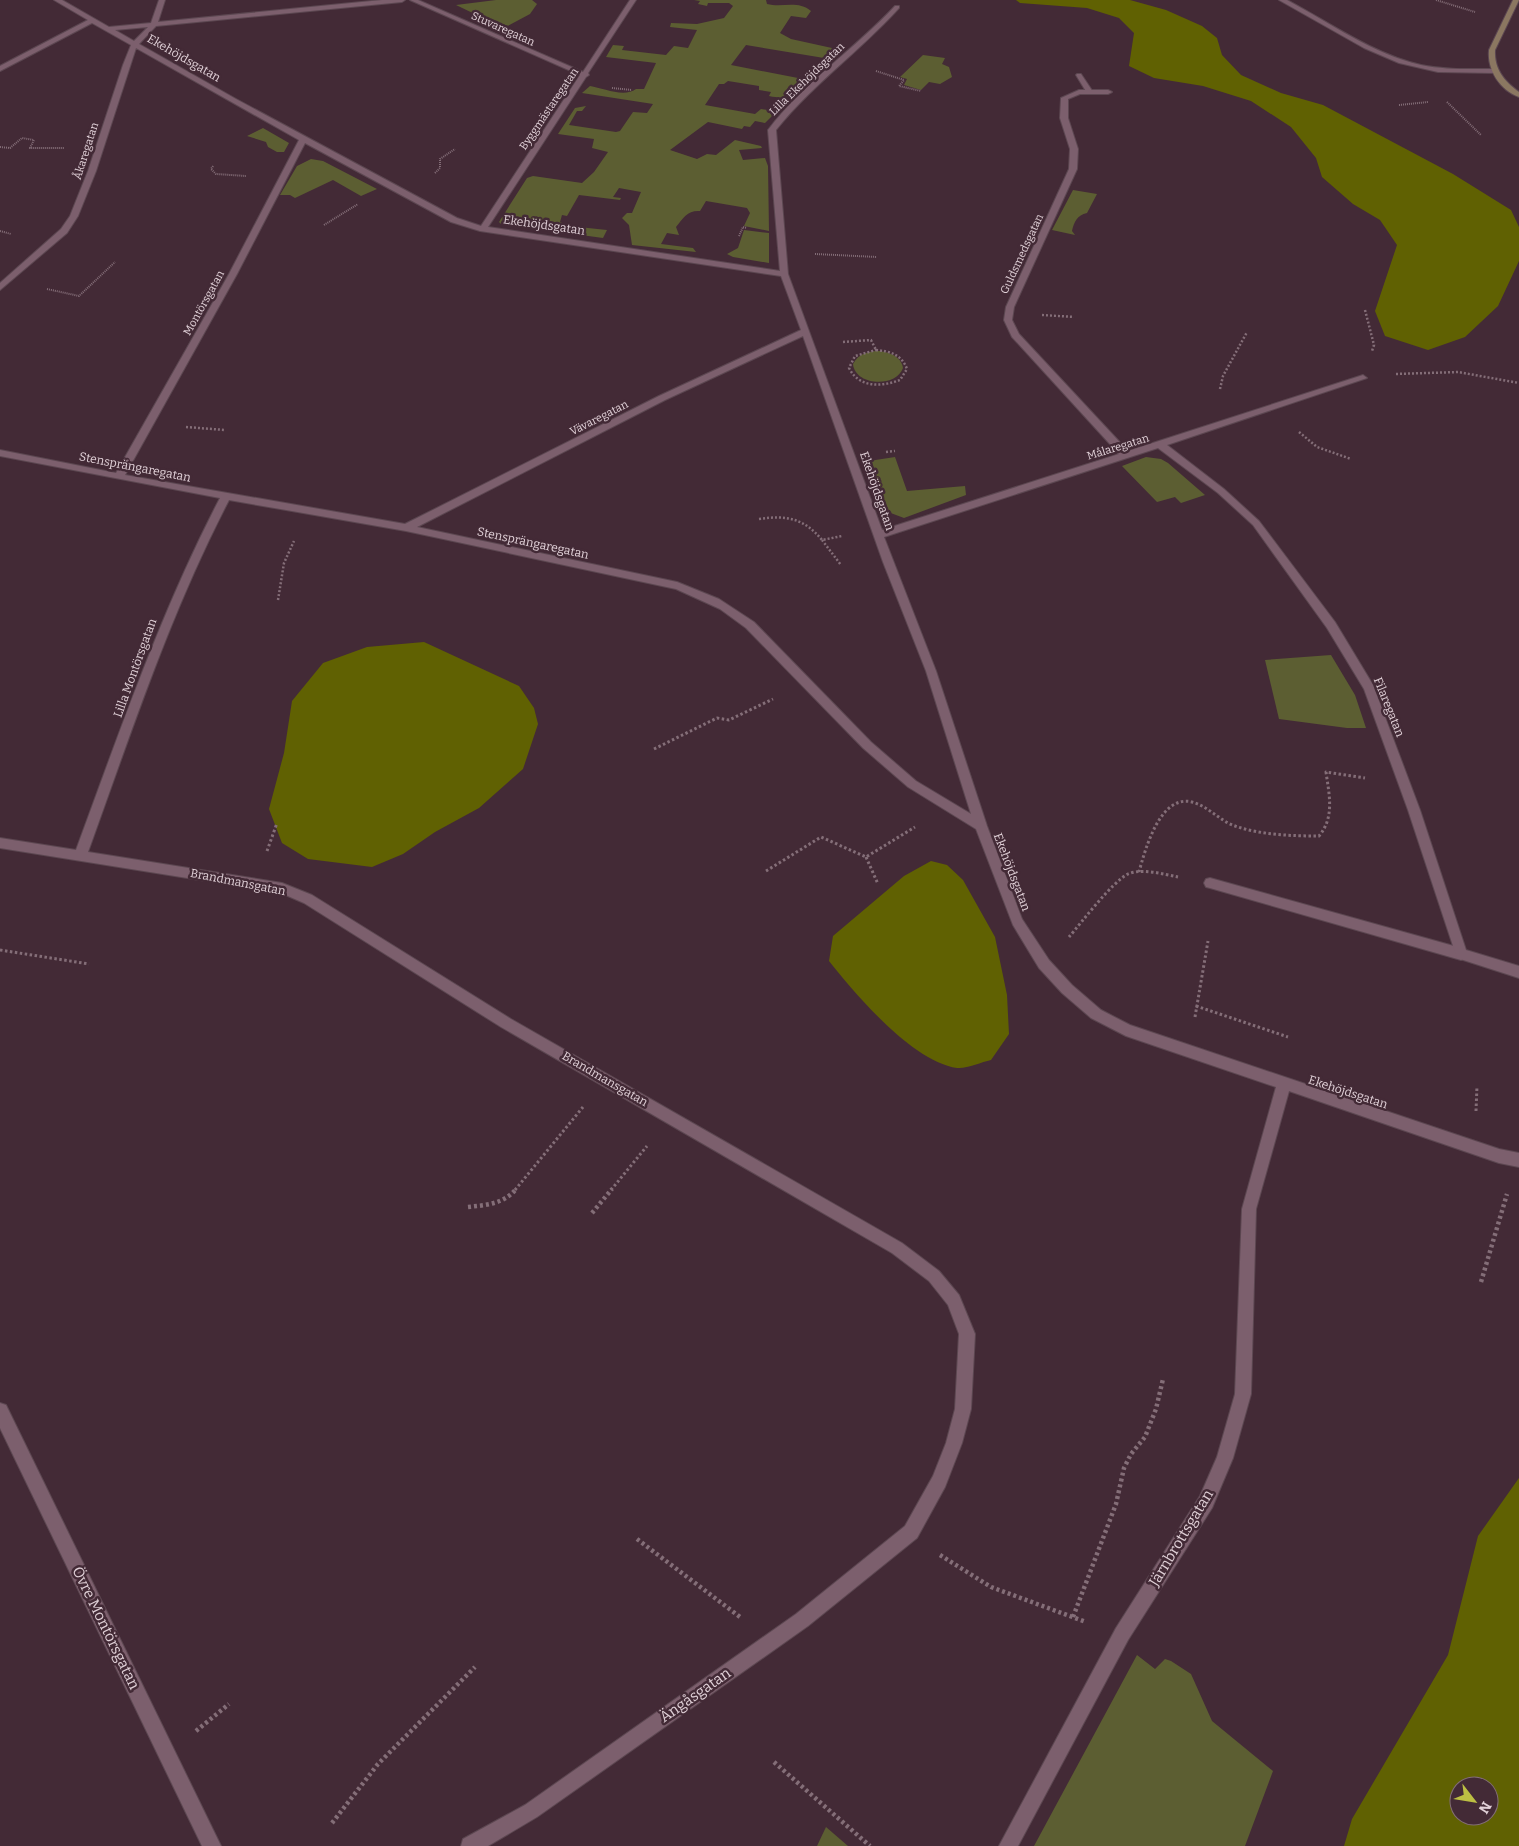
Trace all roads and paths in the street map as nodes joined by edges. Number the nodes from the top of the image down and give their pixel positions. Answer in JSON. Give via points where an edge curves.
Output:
{"nodes":[{"id":1,"x":57,"y":0,"type":"edge"},
{"id":2,"x":162,"y":0,"type":"edge"},
{"id":3,"x":402,"y":0,"type":"edge"},
{"id":4,"x":413,"y":0,"type":"edge"},
{"id":5,"x":633,"y":0,"type":"edge"},
{"id":6,"x":1282,"y":0,"type":"edge"},
{"id":7,"x":1435,"y":0,"type":"edge"},
{"id":8,"x":1517,"y":0,"type":"edge"},
{"id":9,"x":896,"y":7,"type":"dead end"},
{"id":10,"x":1480,"y":14,"type":"dead end"},
{"id":11,"x":93,"y":20,"type":"junction"},
{"id":12,"x":154,"y":25,"type":"junction"},
{"id":13,"x":109,"y":29,"type":"junction"},
{"id":14,"x":135,"y":44,"type":"junction"},
{"id":15,"x":0,"y":69,"type":"edge"},
{"id":16,"x":872,"y":70,"type":"dead end"},
{"id":17,"x":1494,"y":71,"type":"junction"},
{"id":18,"x":586,"y":74,"type":"junction"},
{"id":19,"x":1079,"y":75,"type":"dead end"},
{"id":20,"x":920,"y":91,"type":"dead end"},
{"id":21,"x":1088,"y":92,"type":"junction"},
{"id":22,"x":1108,"y":92,"type":"dead end"},
{"id":23,"x":1519,"y":94,"type":"edge"},
{"id":24,"x":1445,"y":100,"type":"dead end"},
{"id":25,"x":1436,"y":101,"type":"dead end"},
{"id":26,"x":1399,"y":105,"type":"dead end"},
{"id":27,"x":1481,"y":135,"type":"dead end"},
{"id":28,"x":304,"y":138,"type":"junction"},
{"id":29,"x":100,"y":146,"type":"junction"},
{"id":30,"x":0,"y":147,"type":"edge"},
{"id":31,"x":213,"y":166,"type":"dead end"},
{"id":32,"x":283,"y":177,"type":"junction"},
{"id":33,"x":361,"y":202,"type":"dead end"},
{"id":34,"x":324,"y":225,"type":"dead end"},
{"id":35,"x":483,"y":229,"type":"junction"},
{"id":36,"x":782,"y":252,"type":"junction"},
{"id":37,"x":877,"y":257,"type":"dead end"},
{"id":38,"x":115,"y":262,"type":"dead end"},
{"id":39,"x":784,"y":274,"type":"junction"},
{"id":40,"x":2,"y":285,"type":"edge"},
{"id":41,"x":1365,"y":310,"type":"dead end"},
{"id":42,"x":804,"y":332,"type":"junction"},
{"id":43,"x":1247,"y":332,"type":"dead end"},
{"id":44,"x":876,"y":350,"type":"joint"},
{"id":45,"x":1370,"y":358,"type":"dead end"},
{"id":46,"x":1391,"y":374,"type":"dead end"},
{"id":47,"x":1363,"y":378,"type":"dead end"},
{"id":48,"x":1519,"y":383,"type":"edge"},
{"id":49,"x":1243,"y":416,"type":"junction"},
{"id":50,"x":1161,"y":446,"type":"junction"},
{"id":51,"x":0,"y":453,"type":"edge"},
{"id":52,"x":1126,"y":455,"type":"junction"},
{"id":53,"x":119,"y":477,"type":"junction"},
{"id":54,"x":226,"y":496,"type":"junction"},
{"id":55,"x":311,"y":512,"type":"junction"},
{"id":56,"x":759,"y":519,"type":"dead end"},
{"id":57,"x":406,"y":528,"type":"junction"},
{"id":58,"x":878,"y":532,"type":"junction"},
{"id":59,"x":822,"y":540,"type":"junction"},
{"id":60,"x":841,"y":565,"type":"dead end"},
{"id":61,"x":278,"y":600,"type":"dead end"},
{"id":62,"x":772,"y":699,"type":"dead end"},
{"id":63,"x":654,"y":749,"type":"dead end"},
{"id":64,"x":1404,"y":784,"type":"junction"},
{"id":65,"x":943,"y":804,"type":"junction"},
{"id":66,"x":980,"y":826,"type":"junction"},
{"id":67,"x":0,"y":843,"type":"edge"},
{"id":68,"x":81,"y":854,"type":"junction"},
{"id":69,"x":866,"y":857,"type":"junction"},
{"id":70,"x":766,"y":871,"type":"dead end"},
{"id":71,"x":1139,"y":872,"type":"junction"},
{"id":72,"x":1210,"y":883,"type":"joint"},
{"id":73,"x":878,"y":884,"type":"dead end"},
{"id":74,"x":1208,"y":941,"type":"dead end"},
{"id":75,"x":0,"y":950,"type":"edge"},
{"id":76,"x":1460,"y":954,"type":"junction"},
{"id":77,"x":89,"y":964,"type":"dead end"},
{"id":78,"x":1044,"y":964,"type":"junction"},
{"id":79,"x":1519,"y":972,"type":"edge"},
{"id":80,"x":1196,"y":1006,"type":"junction"},
{"id":81,"x":1288,"y":1037,"type":"dead end"},
{"id":82,"x":1186,"y":1050,"type":"junction"},
{"id":83,"x":605,"y":1079,"type":"junction"},
{"id":84,"x":1284,"y":1084,"type":"junction"},
{"id":85,"x":662,"y":1111,"type":"junction"},
{"id":86,"x":1518,"y":1160,"type":"edge"},
{"id":87,"x":468,"y":1207,"type":"dead end"},
{"id":88,"x":592,"y":1213,"type":"dead end"},
{"id":89,"x":1481,"y":1282,"type":"dead end"},
{"id":90,"x":1163,"y":1379,"type":"dead end"},
{"id":91,"x":0,"y":1411,"type":"edge"},
{"id":92,"x":911,"y":1532,"type":"joint"},
{"id":93,"x":637,"y":1538,"type":"dead end"},
{"id":94,"x":937,"y":1554,"type":"dead end"},
{"id":95,"x":1073,"y":1617,"type":"junction"},
{"id":96,"x":1122,"y":1634,"type":"junction"},
{"id":97,"x":772,"y":1641,"type":"junction"},
{"id":98,"x":475,"y":1667,"type":"dead end"},
{"id":99,"x":774,"y":1762,"type":"dead end"},
{"id":100,"x":332,"y":1823,"type":"dead end"},
{"id":101,"x":212,"y":1846,"type":"edge"},
{"id":102,"x":470,"y":1846,"type":"edge"},
{"id":103,"x":870,"y":1846,"type":"edge"},
{"id":104,"x":1008,"y":1846,"type":"edge"}],
"edges":[{"from":1,"to":11,"type":"street","name":"Ekehöjdsgatan"},
{"from":2,"to":12,"type":"street","name":"Åkaregatan"},
{"from":3,"to":12,"type":"street"},
{"from":4,"to":18,"type":"street","name":"Stuvaregatan"},
{"from":5,"to":18,"type":"street","name":"Byggmästaregatan"},
{"from":6,"to":17,"type":"street","via":[[1354,42],[1411,64],[1432,69]]},
{"from":7,"to":10,"type":"path"},
{"from":8,"to":17,"type":"street","via":[[1492,50],[1490,59]]},
{"from":9,"to":36,"type":"street","name":"Lilla Ekehöjdsgatan","via":[[877,29],[791,106],[772,130]]},
{"from":11,"to":13,"type":"street","name":"Ekehöjdsgatan"},
{"from":11,"to":15,"type":"street"},
{"from":12,"to":13,"type":"street"},
{"from":12,"to":14,"type":"street","name":"Åkaregatan"},
{"from":13,"to":14,"type":"street","name":"Ekehöjdsgatan"},
{"from":14,"to":28,"type":"street","name":"Ekehöjdsgatan"},
{"from":14,"to":29,"type":"street","name":"Åkaregatan"},
{"from":16,"to":20,"type":"path","via":[[904,80],[899,86]]},
{"from":17,"to":23,"type":"street"},
{"from":18,"to":35,"type":"street","name":"Byggmästaregatan"},
{"from":19,"to":21,"type":"street"},
{"from":21,"to":22,"type":"street","name":"Guldsmedsgatan"},
{"from":21,"to":52,"type":"street","name":"Guldsmedsgatan","via":[[1065,98],[1064,118],[1074,149],[1073,169],[1010,307],[1008,320],[1015,335]]},
{"from":24,"to":27,"type":"path"},
{"from":25,"to":26,"type":"path"},
{"from":28,"to":32,"type":"street","name":"Montörsgatan"},
{"from":28,"to":35,"type":"street","name":"Ekehöjdsgatan","via":[[454,220]]},
{"from":29,"to":30,"type":"path","via":[[30,148],[34,140],[22,138],[10,148]]},
{"from":29,"to":40,"type":"street","name":"Åkaregatan","via":[[81,201],[64,232]]},
{"from":31,"to":32,"type":"path","via":[[212,171],[220,176]]},
{"from":32,"to":53,"type":"street","name":"Montörsgatan","via":[[233,274]]},
{"from":33,"to":34,"type":"path"},
{"from":35,"to":39,"type":"street","name":"Ekehöjdsgatan"},
{"from":36,"to":37,"type":"path"},
{"from":36,"to":39,"type":"street","name":"Lilla Ekehöjdsgatan"},
{"from":38,"to":40,"type":"path","via":[[78,296],[33,286]]},
{"from":39,"to":42,"type":"street","name":"Ekehöjdsgatan"},
{"from":41,"to":45,"type":"path","via":[[1374,345]]},
{"from":42,"to":57,"type":"street","name":"Vävaregatan","via":[[662,398]]},
{"from":42,"to":58,"type":"street","name":"Ekehöjdsgatan"},
{"from":43,"to":49,"type":"path","via":[[1223,376],[1219,393]]},
{"from":44,"to":44,"type":"path","via":[[893,353],[905,363],[906,369],[900,380],[883,386],[872,385],[851,374],[849,368],[853,357]]},
{"from":46,"to":48,"type":"path","via":[[1490,374]]},
{"from":47,"to":49,"type":"street","name":"Målaregatan"},
{"from":49,"to":50,"type":"street","name":"Målaregatan"},
{"from":50,"to":52,"type":"street","name":"Målaregatan"},
{"from":50,"to":64,"type":"street","name":"Filaregatan","via":[[1221,490],[1256,523],[1326,618],[1369,688]]},
{"from":51,"to":53,"type":"street","name":"Stensprängaregatan"},
{"from":52,"to":58,"type":"street","name":"Målaregatan"},
{"from":53,"to":54,"type":"street","name":"Stensprängaregatan"},
{"from":54,"to":55,"type":"street","name":"Stensprängaregatan"},
{"from":54,"to":68,"type":"street","name":"Lilla Montörsgatan","via":[[172,608]]},
{"from":55,"to":57,"type":"street","name":"Stensprängaregatan"},
{"from":55,"to":61,"type":"path","via":[[284,563]]},
{"from":56,"to":59,"type":"path","via":[[788,516],[804,522]]},
{"from":57,"to":65,"type":"street","name":"Stensprängaregatan","via":[[650,580],[708,596],[750,625],[867,745],[912,784]]},
{"from":58,"to":59,"type":"path"},
{"from":58,"to":66,"type":"street","name":"Ekehöjdsgatan","via":[[931,671]]},
{"from":59,"to":60,"type":"path"},
{"from":62,"to":63,"type":"path","via":[[729,720],[717,718]]},
{"from":64,"to":71,"type":"path","via":[[1326,772],[1329,816],[1325,830],[1319,836],[1237,827],[1201,806],[1181,801],[1172,805],[1160,819]]},
{"from":64,"to":76,"type":"street","name":"Filaregatan"},
{"from":65,"to":66,"type":"street","name":"Stensprängaregatan"},
{"from":65,"to":69,"type":"path","via":[[917,826]]},
{"from":66,"to":78,"type":"street","name":"Ekehöjdsgatan","via":[[1017,921]]},
{"from":67,"to":68,"type":"street","name":"Brandmansgatan"},
{"from":68,"to":83,"type":"street","name":"Brandmansgatan","via":[[282,888],[308,899],[506,1023]]},
{"from":69,"to":70,"type":"path","via":[[821,837]]},
{"from":69,"to":73,"type":"path"},
{"from":71,"to":72,"type":"path"},
{"from":71,"to":78,"type":"path","via":[[1128,874],[1116,884]]},
{"from":72,"to":76,"type":"street"},
{"from":74,"to":80,"type":"path"},
{"from":75,"to":77,"type":"path"},
{"from":76,"to":79,"type":"street"},
{"from":78,"to":82,"type":"street","name":"Ekehöjdsgatan","via":[[1096,1014],[1126,1030]]},
{"from":80,"to":81,"type":"path"},
{"from":80,"to":82,"type":"path"},
{"from":82,"to":84,"type":"street","name":"Ekehöjdsgatan"},
{"from":83,"to":85,"type":"street","name":"Brandmansgatan"},
{"from":83,"to":87,"type":"path","via":[[512,1194],[492,1205]]},
{"from":84,"to":86,"type":"street","name":"Ekehöjdsgatan"},
{"from":84,"to":96,"type":"street","name":"Järnbrottsgatan","via":[[1249,1209],[1243,1394],[1225,1458],[1206,1502]]},
{"from":85,"to":88,"type":"path","via":[[655,1136]]},
{"from":85,"to":92,"type":"street","name":"Brandmansgatan","via":[[898,1248],[934,1276],[954,1300],[967,1334],[963,1409],[939,1481]]},
{"from":86,"to":89,"type":"path"},
{"from":90,"to":95,"type":"path","via":[[1146,1437],[1124,1468],[1116,1504]]},
{"from":91,"to":101,"type":"street","name":"Övre Montörsgatan"},
{"from":92,"to":97,"type":"street","name":"Ängåsgatan"},
{"from":93,"to":97,"type":"path"},
{"from":94,"to":95,"type":"path","via":[[991,1587]]},
{"from":95,"to":96,"type":"path"},
{"from":96,"to":104,"type":"street","name":"Järnbrottsgatan"},
{"from":97,"to":102,"type":"street","name":"Ängåsgatan","via":[[531,1811]]},
{"from":98,"to":100,"type":"path","via":[[378,1764]]},
{"from":99,"to":103,"type":"path"}]}
